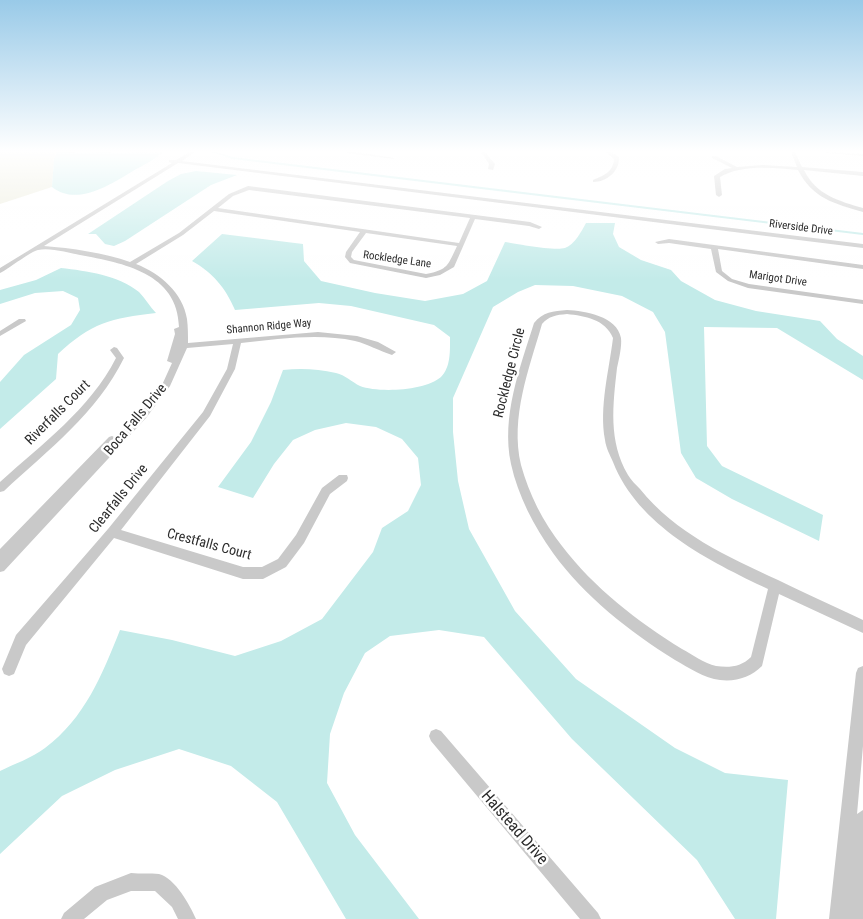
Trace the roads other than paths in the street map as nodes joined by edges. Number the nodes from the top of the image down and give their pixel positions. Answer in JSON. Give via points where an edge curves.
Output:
{"nodes":[{"id":1,"x":121,"y":195,"type":"edge"},
{"id":2,"x":233,"y":195,"type":"edge"},
{"id":3,"x":309,"y":195,"type":"edge"},
{"id":4,"x":449,"y":195,"type":"edge"},
{"id":5,"x":823,"y":195,"type":"edge"},
{"id":6,"x":213,"y":209,"type":"junction"},
{"id":7,"x":863,"y":210,"type":"edge"},
{"id":8,"x":473,"y":217,"type":"junction"},
{"id":9,"x":539,"y":227,"type":"dead end"},
{"id":10,"x":364,"y":231,"type":"junction"},
{"id":11,"x":658,"y":242,"type":"dead end"},
{"id":12,"x":461,"y":245,"type":"junction"},
{"id":13,"x":863,"y":246,"type":"edge"},
{"id":14,"x":714,"y":247,"type":"junction"},
{"id":15,"x":37,"y":249,"type":"junction"},
{"id":16,"x":131,"y":264,"type":"junction"},
{"id":17,"x":0,"y":265,"type":"edge"},
{"id":18,"x":863,"y":267,"type":"edge"},
{"id":19,"x":0,"y":271,"type":"edge"},
{"id":20,"x":863,"y":302,"type":"edge"},
{"id":21,"x":22,"y":321,"type":"dead end"},
{"id":22,"x":0,"y":334,"type":"edge"},
{"id":23,"x":238,"y":341,"type":"junction"},
{"id":24,"x":180,"y":347,"type":"junction"},
{"id":25,"x":114,"y":350,"type":"dead end"},
{"id":26,"x":392,"y":352,"type":"dead end"},
{"id":27,"x":343,"y":478,"type":"dead end"},
{"id":28,"x":0,"y":488,"type":"edge"},
{"id":29,"x":112,"y":532,"type":"junction"},
{"id":30,"x":0,"y":557,"type":"edge"},
{"id":31,"x":0,"y":567,"type":"edge"},
{"id":32,"x":775,"y":585,"type":"junction"},
{"id":33,"x":863,"y":627,"type":"edge"},
{"id":34,"x":9,"y":669,"type":"dead end"},
{"id":35,"x":863,"y":674,"type":"edge"},
{"id":36,"x":436,"y":736,"type":"dead end"},
{"id":37,"x":863,"y":818,"type":"edge"},
{"id":38,"x":70,"y":919,"type":"edge"},
{"id":39,"x":187,"y":919,"type":"edge"},
{"id":40,"x":592,"y":919,"type":"edge"},
{"id":41,"x":838,"y":919,"type":"edge"},
{"id":42,"x":855,"y":919,"type":"edge"}],
"edges":[{"from":1,"to":15,"type":"street"},
{"from":2,"to":6,"type":"street"},
{"from":3,"to":8,"type":"street"},
{"from":4,"to":13,"type":"street","name":"Riverside Drive"},
{"from":5,"to":7,"type":"street"},
{"from":6,"to":10,"type":"street"},
{"from":6,"to":16,"type":"street","via":[[181,234]]},
{"from":8,"to":9,"type":"street"},
{"from":8,"to":12,"type":"street","name":"Rockledge Lane"},
{"from":10,"to":12,"type":"street"},
{"from":10,"to":12,"type":"street","name":"Rockledge Lane","via":[[349,252],[352,262],[426,276],[448,270]]},
{"from":11,"to":14,"type":"street","name":"Marigot Drive"},
{"from":14,"to":18,"type":"street","name":"Marigot Drive"},
{"from":14,"to":20,"type":"street","name":"Marigot Drive","via":[[719,272],[733,282]]},
{"from":15,"to":16,"type":"street","name":"Boca Falls Drive","via":[[60,249]]},
{"from":15,"to":17,"type":"street"},
{"from":15,"to":19,"type":"street"},
{"from":15,"to":24,"type":"street","name":"Boca Falls Drive","via":[[129,268],[155,283],[171,301],[178,322]]},
{"from":16,"to":24,"type":"street","name":"Boca Falls Drive","via":[[160,280],[174,294],[184,318]]},
{"from":21,"to":22,"type":"street"},
{"from":23,"to":24,"type":"street","name":"Shannon Ridge Way"},
{"from":23,"to":26,"type":"street","name":"Shannon Ridge Way","via":[[316,334],[381,345]]},
{"from":23,"to":29,"type":"street","name":"Clearfalls Drive","via":[[231,369],[207,414]]},
{"from":24,"to":30,"type":"street","name":"Boca Falls Drive","via":[[142,410]]},
{"from":24,"to":31,"type":"street","name":"Boca Falls Drive","via":[[166,386],[143,416]]},
{"from":25,"to":28,"type":"street","name":"Riverfalls Court","via":[[120,358],[115,372],[101,391]]},
{"from":27,"to":29,"type":"street","name":"Crestfalls Court","via":[[326,491],[300,539],[282,563],[262,573],[243,573]]},
{"from":29,"to":34,"type":"street","name":"Clearfalls Drive","via":[[21,640]]},
{"from":32,"to":32,"type":"street","name":"Rockledge Circle","via":[[690,542],[656,514],[627,482],[613,454],[609,433],[617,338],[614,328],[597,318],[570,313],[555,312],[543,317],[538,323],[515,407],[513,448],[520,480],[531,505],[566,560],[634,624],[698,665],[719,673],[738,673],[757,661]]},
{"from":32,"to":33,"type":"street","name":"Rockledge Circle"},
{"from":35,"to":41,"type":"street"},
{"from":36,"to":40,"type":"street","name":"Halstead Drive"},
{"from":37,"to":42,"type":"street"},
{"from":38,"to":39,"type":"street","via":[[101,893],[131,882],[159,883],[178,901]]}]}
